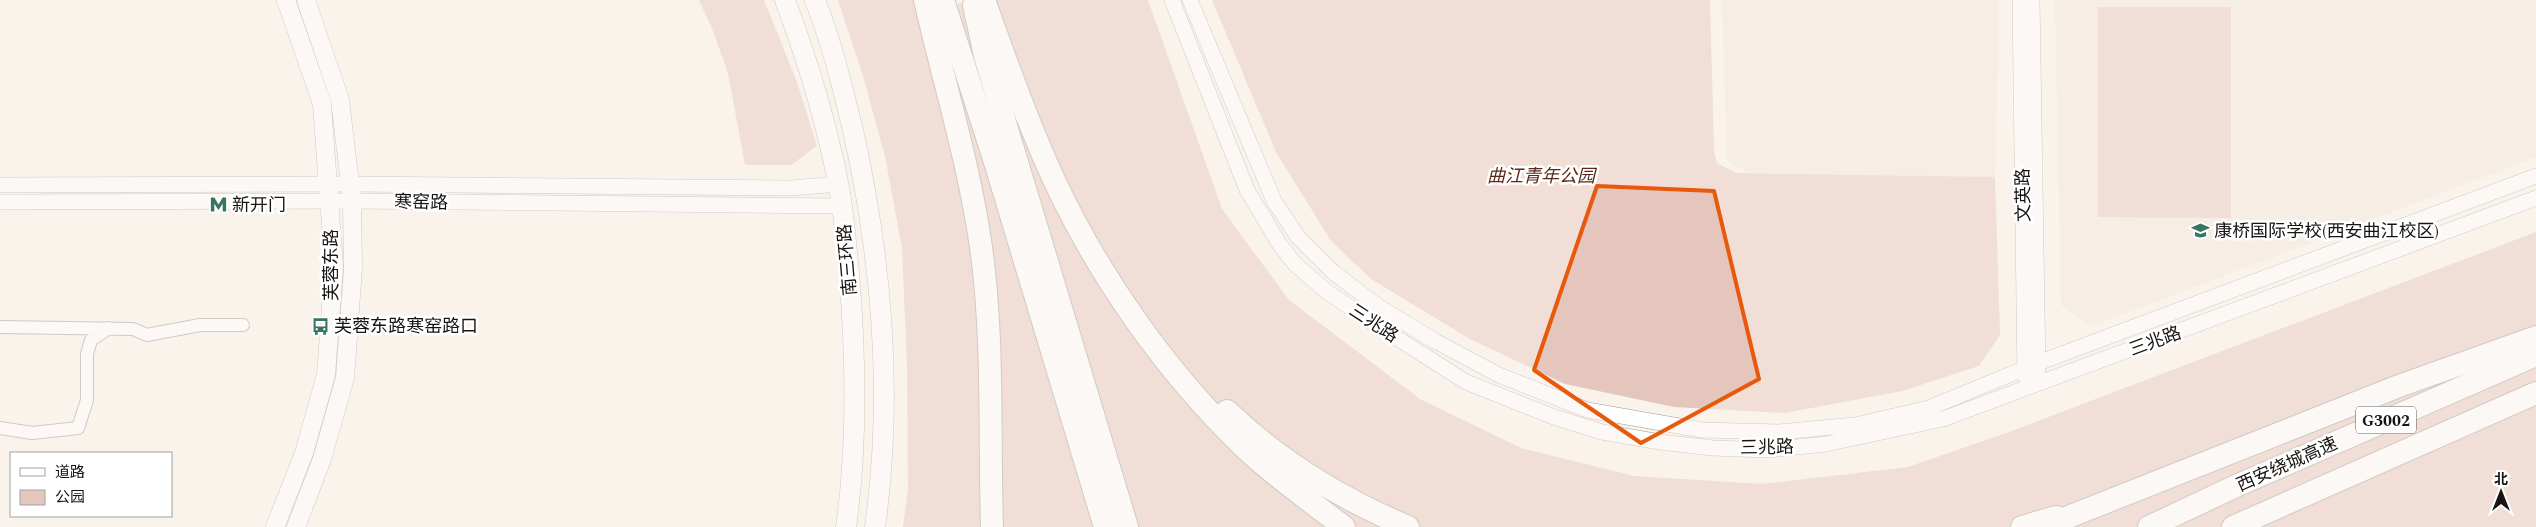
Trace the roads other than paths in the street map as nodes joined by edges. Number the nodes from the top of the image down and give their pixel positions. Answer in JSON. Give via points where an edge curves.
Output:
{"nodes":[{"id":1,"x":286,"y":0,"type":"edge"},
{"id":2,"x":306,"y":0,"type":"edge"},
{"id":3,"x":785,"y":0,"type":"edge"},
{"id":4,"x":815,"y":0,"type":"edge"},
{"id":5,"x":925,"y":0,"type":"edge"},
{"id":6,"x":943,"y":0,"type":"edge"},
{"id":7,"x":972,"y":0,"type":"edge"},
{"id":8,"x":984,"y":0,"type":"edge"},
{"id":9,"x":1172,"y":0,"type":"edge"},
{"id":10,"x":1190,"y":0,"type":"edge"},
{"id":11,"x":2020,"y":0,"type":"edge"},
{"id":12,"x":2032,"y":0,"type":"edge"},
{"id":13,"x":2536,"y":176,"type":"edge"},
{"id":14,"x":839,"y":184,"type":"junction"},
{"id":15,"x":0,"y":185,"type":"edge"},
{"id":16,"x":328,"y":193,"type":"junction"},
{"id":17,"x":351,"y":193,"type":"junction"},
{"id":18,"x":2536,"y":198,"type":"edge"},
{"id":19,"x":0,"y":202,"type":"edge"},
{"id":20,"x":842,"y":206,"type":"junction"},
{"id":21,"x":1103,"y":268,"type":"junction"},
{"id":22,"x":243,"y":325,"type":"dead end"},
{"id":23,"x":0,"y":327,"type":"edge"},
{"id":24,"x":108,"y":328,"type":"junction"},
{"id":25,"x":2536,"y":337,"type":"edge"},
{"id":26,"x":2536,"y":355,"type":"edge"},
{"id":27,"x":2031,"y":366,"type":"junction"},
{"id":28,"x":2032,"y":387,"type":"junction"},
{"id":29,"x":2536,"y":393,"type":"edge"},
{"id":30,"x":0,"y":428,"type":"edge"},
{"id":31,"x":990,"y":438,"type":"junction"},
{"id":32,"x":2337,"y":480,"type":"junction"},
{"id":33,"x":2140,"y":489,"type":"junction"},
{"id":34,"x":275,"y":527,"type":"edge"},
{"id":35,"x":296,"y":527,"type":"edge"},
{"id":36,"x":846,"y":527,"type":"edge"},
{"id":37,"x":875,"y":527,"type":"edge"},
{"id":38,"x":980,"y":527,"type":"edge"},
{"id":39,"x":992,"y":527,"type":"edge"},
{"id":40,"x":1105,"y":527,"type":"edge"},
{"id":41,"x":1127,"y":527,"type":"edge"},
{"id":42,"x":1344,"y":527,"type":"edge"},
{"id":43,"x":1408,"y":527,"type":"edge"},
{"id":44,"x":2022,"y":527,"type":"edge"},
{"id":45,"x":2043,"y":527,"type":"edge"},
{"id":46,"x":2149,"y":527,"type":"edge"},
{"id":47,"x":2233,"y":527,"type":"edge"},
{"id":48,"x":2245,"y":527,"type":"edge"}],
"edges":[{"from":1,"to":16,"type":"main road","name":"芙蓉东路","via":[[322,104]]},
{"from":2,"to":17,"type":"main road","name":"芙蓉东路","via":[[340,100]]},
{"from":3,"to":14,"type":"highway","name":"南三环路","via":[[829,139]]},
{"from":4,"to":37,"type":"highway","name":"南三环路","via":[[844,92],[866,192],[875,254],[883,421]]},
{"from":5,"to":31,"type":"highway","via":[[963,148],[981,248],[990,359]]},
{"from":6,"to":40,"type":"highway"},
{"from":7,"to":41,"type":"highway","via":[[985,56]]},
{"from":8,"to":21,"type":"highway","via":[[1026,116],[1054,180]]},
{"from":9,"to":28,"type":"street","name":"三兆路","via":[[1232,156],[1247,190],[1280,245],[1295,264],[1326,291],[1466,382],[1602,432],[1712,448],[1767,450],[1826,444],[1900,430],[1943,419]]},
{"from":10,"to":27,"type":"street","name":"三兆路","via":[[1274,201],[1298,237],[1332,272],[1379,307],[1499,375],[1586,410],[1702,430],[1779,432],[1856,425],[1929,408]]},
{"from":11,"to":27,"type":"street","name":"文英路"},
{"from":12,"to":27,"type":"street","name":"文英路"},
{"from":13,"to":27,"type":"street","name":"三兆路"},
{"from":14,"to":17,"type":"street","name":"寒窑路","via":[[791,188]]},
{"from":14,"to":20,"type":"highway","name":"南三环路"},
{"from":15,"to":16,"type":"street","name":"寒窑路"},
{"from":16,"to":17,"type":"street","name":"寒窑路"},
{"from":16,"to":19,"type":"street","name":"寒窑路"},
{"from":16,"to":34,"type":"main road","name":"芙蓉东路","via":[[334,267],[326,375],[304,453]]},
{"from":17,"to":20,"type":"street","name":"寒窑路"},
{"from":17,"to":35,"type":"main road","name":"芙蓉东路","via":[[353,268],[345,378],[322,459]]},
{"from":18,"to":28,"type":"street","name":"三兆路"},
{"from":20,"to":36,"type":"highway","name":"南三环路","via":[[853,324],[855,395],[852,478]]},
{"from":21,"to":42,"type":"highway","via":[[1160,353],[1219,422],[1267,468]]},
{"from":21,"to":43,"type":"highway","via":[[1193,375],[1256,436],[1322,484]]},
{"from":22,"to":24,"type":"street","via":[[200,325],[147,335],[133,328]]},
{"from":23,"to":24,"type":"street"},
{"from":24,"to":30,"type":"street","via":[[91,340],[87,354],[87,400],[78,428],[32,433]]},
{"from":25,"to":33,"type":"highway","via":[[2365,399]]},
{"from":26,"to":46,"type":"highway","name":"西安绕城高速","number":"G3002"},
{"from":27,"to":28,"type":"street","name":"文英路"},
{"from":29,"to":32,"type":"highway","name":"西安绕城高速","number":"G3002"},
{"from":31,"to":38,"type":"highway"},
{"from":31,"to":39,"type":"highway"},
{"from":32,"to":47,"type":"highway","name":"西安绕城高速","number":"G3002"},
{"from":32,"to":48,"type":"highway"},
{"from":33,"to":44,"type":"highway"},
{"from":33,"to":45,"type":"highway"}]}
